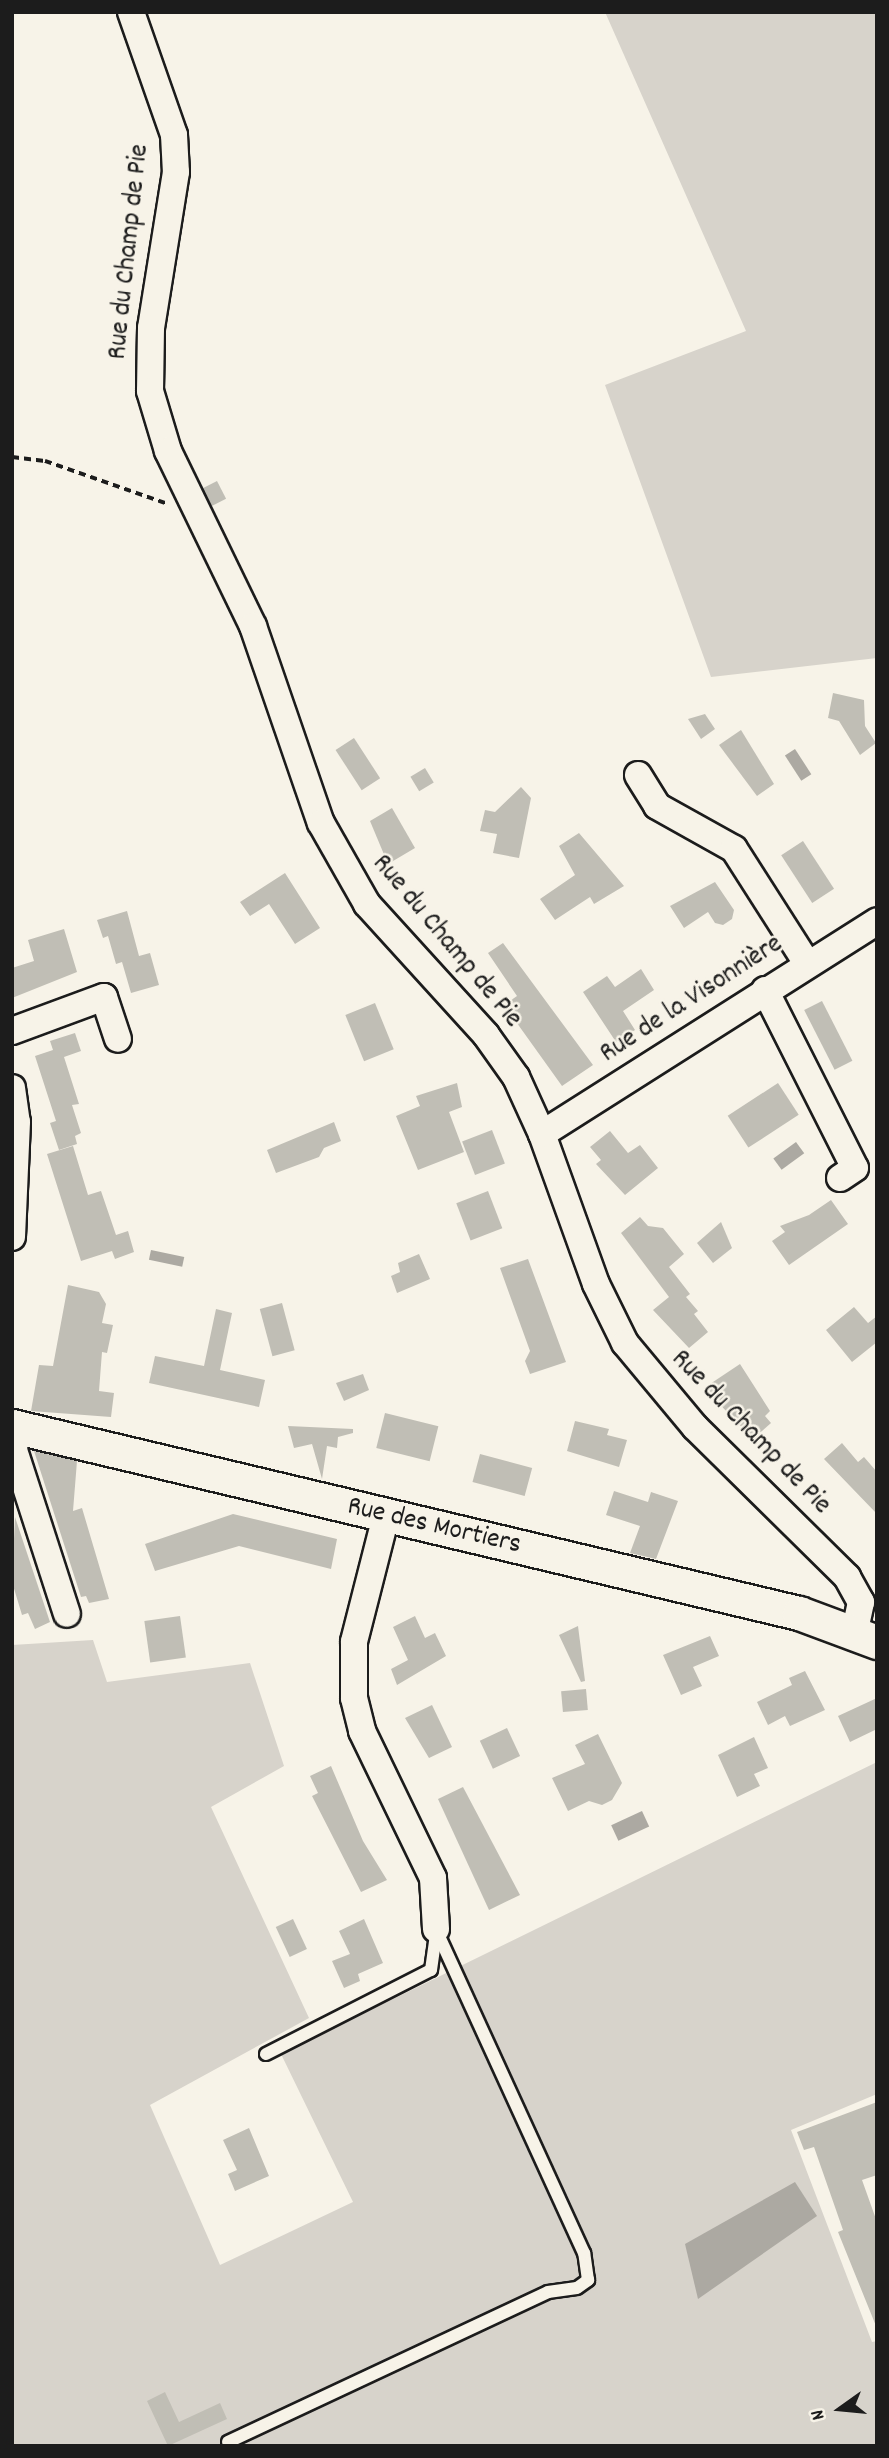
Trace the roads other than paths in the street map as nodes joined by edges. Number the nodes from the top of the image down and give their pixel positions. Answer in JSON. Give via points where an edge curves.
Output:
{"nodes":[{"id":1,"x":131,"y":12,"type":"edge"},
{"id":2,"x":638,"y":775,"type":"dead end"},
{"id":3,"x":877,"y":921,"type":"edge"},
{"id":4,"x":807,"y":962,"type":"junction"},
{"id":5,"x":765,"y":990,"type":"junction"},
{"id":6,"x":12,"y":1031,"type":"edge"},
{"id":7,"x":118,"y":1039,"type":"dead end"},
{"id":8,"x":12,"y":1087,"type":"edge"},
{"id":9,"x":542,"y":1134,"type":"junction"},
{"id":10,"x":840,"y":1178,"type":"dead end"},
{"id":11,"x":12,"y":1237,"type":"edge"},
{"id":12,"x":14,"y":1426,"type":"edge"},
{"id":13,"x":386,"y":1516,"type":"junction"},
{"id":14,"x":67,"y":1614,"type":"dead end"},
{"id":15,"x":866,"y":1637,"type":"edge"},
{"id":16,"x":436,"y":1928,"type":"junction"},
{"id":17,"x":266,"y":2054,"type":"dead end"},
{"id":18,"x":229,"y":2442,"type":"dead end"}],
"edges":[{"from":1,"to":9,"type":"street","name":"Rue du Champ de Pie","via":[[174,135],[176,172],[151,328],[150,391],[168,451],[253,626],[321,823],[342,866],[397,942],[486,1035],[516,1077]]},
{"from":2,"to":4,"type":"street","via":[[657,806],[734,849]]},
{"from":3,"to":4,"type":"street","name":"Rue de la Visonnière"},
{"from":4,"to":5,"type":"street","name":"Rue de la Visonnière"},
{"from":5,"to":9,"type":"street","name":"Rue de la Visonnière"},
{"from":5,"to":10,"type":"street","via":[[855,1168]]},
{"from":6,"to":7,"type":"street","via":[[104,997]]},
{"from":8,"to":11,"type":"street","via":[[17,1122]]},
{"from":9,"to":15,"type":"street","name":"Rue du Champ de Pie","via":[[596,1284],[625,1343],[695,1427],[847,1577],[861,1602]]},
{"from":12,"to":13,"type":"street","name":"Rue des Mortiers"},
{"from":12,"to":14,"type":"street","via":[[13,1450]]},
{"from":13,"to":15,"type":"street","name":"Rue des Mortiers","via":[[799,1613]]},
{"from":13,"to":16,"type":"street","via":[[354,1642],[354,1698],[362,1731],[433,1878]]},
{"from":16,"to":17,"type":"lane","via":[[431,1970]]},
{"from":16,"to":18,"type":"lane","via":[[584,2253],[588,2280],[577,2288],[548,2292]]}]}
